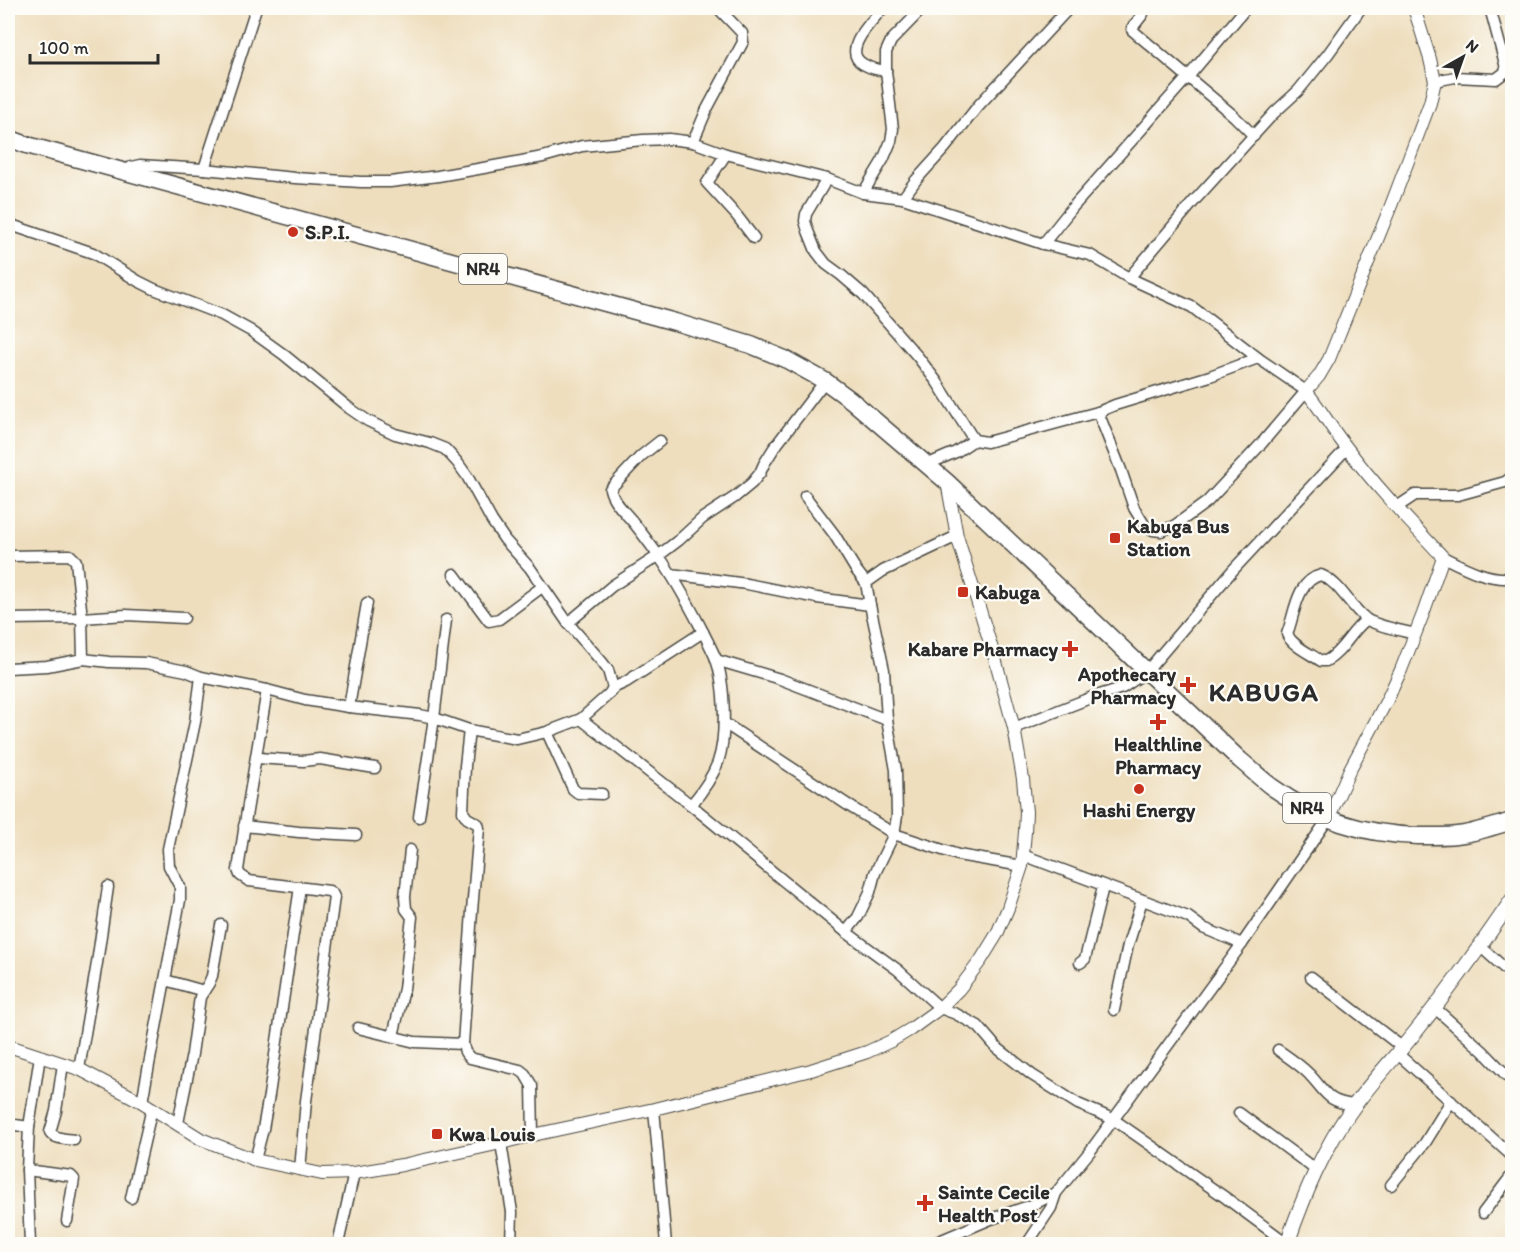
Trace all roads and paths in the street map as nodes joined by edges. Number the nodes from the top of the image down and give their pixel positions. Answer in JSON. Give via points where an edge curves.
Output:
{"nodes":[{"id":1,"x":256,"y":8,"type":"edge"},
{"id":2,"x":718,"y":8,"type":"edge"},
{"id":3,"x":883,"y":8,"type":"edge"},
{"id":4,"x":923,"y":8,"type":"edge"},
{"id":5,"x":1069,"y":8,"type":"edge"},
{"id":6,"x":1137,"y":8,"type":"edge"},
{"id":7,"x":1246,"y":8,"type":"edge"},
{"id":8,"x":1361,"y":8,"type":"edge"},
{"id":9,"x":1414,"y":8,"type":"edge"},
{"id":10,"x":1490,"y":8,"type":"edge"},
{"id":11,"x":886,"y":71,"type":"junction"},
{"id":12,"x":1188,"y":77,"type":"junction"},
{"id":13,"x":1434,"y":81,"type":"junction"},
{"id":14,"x":1254,"y":136,"type":"junction"},
{"id":15,"x":8,"y":138,"type":"edge"},
{"id":16,"x":693,"y":142,"type":"junction"},
{"id":17,"x":726,"y":154,"type":"junction"},
{"id":18,"x":204,"y":169,"type":"junction"},
{"id":19,"x":124,"y":172,"type":"junction"},
{"id":20,"x":827,"y":179,"type":"junction"},
{"id":21,"x":863,"y":193,"type":"junction"},
{"id":22,"x":903,"y":198,"type":"junction"},
{"id":23,"x":8,"y":224,"type":"edge"},
{"id":24,"x":754,"y":238,"type":"dead end"},
{"id":25,"x":1043,"y":244,"type":"junction"},
{"id":26,"x":1129,"y":278,"type":"junction"},
{"id":27,"x":1258,"y":358,"type":"junction"},
{"id":28,"x":825,"y":381,"type":"junction"},
{"id":29,"x":1306,"y":391,"type":"junction"},
{"id":30,"x":1098,"y":412,"type":"junction"},
{"id":31,"x":974,"y":440,"type":"junction"},
{"id":32,"x":660,"y":441,"type":"dead end"},
{"id":33,"x":1347,"y":448,"type":"junction"},
{"id":34,"x":926,"y":465,"type":"junction"},
{"id":35,"x":1512,"y":477,"type":"edge"},
{"id":36,"x":947,"y":482,"type":"junction"},
{"id":37,"x":805,"y":496,"type":"dead end"},
{"id":38,"x":1397,"y":507,"type":"junction"},
{"id":39,"x":957,"y":536,"type":"junction"},
{"id":40,"x":8,"y":556,"type":"edge"},
{"id":41,"x":658,"y":556,"type":"junction"},
{"id":42,"x":1443,"y":557,"type":"junction"},
{"id":43,"x":454,"y":574,"type":"dead end"},
{"id":44,"x":671,"y":574,"type":"junction"},
{"id":45,"x":1512,"y":578,"type":"edge"},
{"id":46,"x":866,"y":583,"type":"junction"},
{"id":47,"x":542,"y":587,"type":"junction"},
{"id":48,"x":367,"y":603,"type":"dead end"},
{"id":49,"x":870,"y":606,"type":"junction"},
{"id":50,"x":82,"y":618,"type":"junction"},
{"id":51,"x":184,"y":618,"type":"dead end"},
{"id":52,"x":8,"y":619,"type":"edge"},
{"id":53,"x":446,"y":620,"type":"dead end"},
{"id":54,"x":1366,"y":620,"type":"junction"},
{"id":55,"x":568,"y":623,"type":"junction"},
{"id":56,"x":703,"y":632,"type":"junction"},
{"id":57,"x":1415,"y":634,"type":"junction"},
{"id":58,"x":83,"y":659,"type":"junction"},
{"id":59,"x":716,"y":660,"type":"junction"},
{"id":60,"x":8,"y":668,"type":"edge"},
{"id":61,"x":1147,"y":671,"type":"junction"},
{"id":62,"x":201,"y":676,"type":"junction"},
{"id":63,"x":614,"y":688,"type":"junction"},
{"id":64,"x":267,"y":690,"type":"junction"},
{"id":65,"x":349,"y":707,"type":"junction"},
{"id":66,"x":434,"y":718,"type":"junction"},
{"id":67,"x":581,"y":719,"type":"junction"},
{"id":68,"x":887,"y":720,"type":"junction"},
{"id":69,"x":724,"y":723,"type":"junction"},
{"id":70,"x":1014,"y":728,"type":"junction"},
{"id":71,"x":469,"y":730,"type":"junction"},
{"id":72,"x":547,"y":732,"type":"junction"},
{"id":73,"x":257,"y":758,"type":"junction"},
{"id":74,"x":375,"y":768,"type":"dead end"},
{"id":75,"x":602,"y":794,"type":"dead end"},
{"id":76,"x":692,"y":805,"type":"junction"},
{"id":77,"x":419,"y":818,"type":"dead end"},
{"id":78,"x":1328,"y":819,"type":"junction"},
{"id":79,"x":1512,"y":821,"type":"edge"},
{"id":80,"x":244,"y":825,"type":"junction"},
{"id":81,"x":894,"y":834,"type":"junction"},
{"id":82,"x":356,"y":835,"type":"dead end"},
{"id":83,"x":410,"y":850,"type":"dead end"},
{"id":84,"x":1022,"y":860,"type":"junction"},
{"id":85,"x":108,"y":887,"type":"dead end"},
{"id":86,"x":300,"y":887,"type":"junction"},
{"id":87,"x":1103,"y":887,"type":"junction"},
{"id":88,"x":1142,"y":900,"type":"junction"},
{"id":89,"x":1512,"y":901,"type":"edge"},
{"id":90,"x":221,"y":925,"type":"dead end"},
{"id":91,"x":846,"y":932,"type":"junction"},
{"id":92,"x":1242,"y":944,"type":"junction"},
{"id":93,"x":1480,"y":946,"type":"junction"},
{"id":94,"x":1080,"y":963,"type":"dead end"},
{"id":95,"x":1512,"y":975,"type":"edge"},
{"id":96,"x":1311,"y":977,"type":"dead end"},
{"id":97,"x":165,"y":980,"type":"junction"},
{"id":98,"x":204,"y":991,"type":"junction"},
{"id":99,"x":940,"y":1008,"type":"junction"},
{"id":100,"x":1435,"y":1008,"type":"junction"},
{"id":101,"x":1114,"y":1010,"type":"dead end"},
{"id":102,"x":358,"y":1028,"type":"dead end"},
{"id":103,"x":393,"y":1036,"type":"junction"},
{"id":104,"x":463,"y":1044,"type":"junction"},
{"id":105,"x":8,"y":1047,"type":"edge"},
{"id":106,"x":1278,"y":1050,"type":"dead end"},
{"id":107,"x":1400,"y":1051,"type":"junction"},
{"id":108,"x":40,"y":1056,"type":"junction"},
{"id":109,"x":63,"y":1064,"type":"junction"},
{"id":110,"x":79,"y":1069,"type":"junction"},
{"id":111,"x":1512,"y":1081,"type":"edge"},
{"id":112,"x":1451,"y":1101,"type":"junction"},
{"id":113,"x":147,"y":1105,"type":"junction"},
{"id":114,"x":1355,"y":1105,"type":"junction"},
{"id":115,"x":654,"y":1109,"type":"junction"},
{"id":116,"x":1239,"y":1113,"type":"dead end"},
{"id":117,"x":1113,"y":1119,"type":"junction"},
{"id":118,"x":8,"y":1124,"type":"edge"},
{"id":119,"x":178,"y":1124,"type":"junction"},
{"id":120,"x":29,"y":1127,"type":"junction"},
{"id":121,"x":533,"y":1135,"type":"junction"},
{"id":122,"x":74,"y":1140,"type":"dead end"},
{"id":123,"x":501,"y":1143,"type":"junction"},
{"id":124,"x":1512,"y":1156,"type":"edge"},
{"id":125,"x":255,"y":1160,"type":"junction"},
{"id":126,"x":27,"y":1170,"type":"junction"},
{"id":127,"x":300,"y":1170,"type":"junction"},
{"id":128,"x":1316,"y":1170,"type":"junction"},
{"id":129,"x":354,"y":1173,"type":"junction"},
{"id":130,"x":1512,"y":1175,"type":"edge"},
{"id":131,"x":1391,"y":1185,"type":"dead end"},
{"id":132,"x":1056,"y":1192,"type":"junction"},
{"id":133,"x":131,"y":1197,"type":"dead end"},
{"id":134,"x":1483,"y":1213,"type":"dead end"},
{"id":135,"x":67,"y":1221,"type":"dead end"},
{"id":136,"x":1288,"y":1244,"type":"edge"},
{"id":137,"x":30,"y":1245,"type":"edge"},
{"id":138,"x":338,"y":1245,"type":"edge"},
{"id":139,"x":511,"y":1245,"type":"edge"},
{"id":140,"x":666,"y":1245,"type":"edge"},
{"id":141,"x":932,"y":1245,"type":"edge"},
{"id":142,"x":1027,"y":1245,"type":"edge"}],
"edges":[{"from":1,"to":18,"type":"street"},
{"from":2,"to":16,"type":"street","via":[[744,38]]},
{"from":3,"to":11,"type":"street","via":[[860,37],[854,52],[860,63]]},
{"from":4,"to":11,"type":"street","via":[[891,41],[886,52]]},
{"from":5,"to":22,"type":"street","via":[[978,106]]},
{"from":6,"to":12,"type":"street","via":[[1143,14],[1131,30]]},
{"from":7,"to":12,"type":"street"},
{"from":8,"to":14,"type":"street","via":[[1298,91]]},
{"from":9,"to":13,"type":"street"},
{"from":10,"to":13,"type":"street","via":[[1504,73],[1496,79],[1455,77]]},
{"from":11,"to":21,"type":"street","via":[[891,141]]},
{"from":12,"to":14,"type":"street"},
{"from":12,"to":25,"type":"street"},
{"from":13,"to":29,"type":"street","via":[[1413,150],[1329,359]]},
{"from":14,"to":26,"type":"street"},
{"from":15,"to":19,"type":"highway","number":"NR4"},
{"from":16,"to":17,"type":"street"},
{"from":16,"to":18,"type":"street","via":[[593,144],[478,169],[390,182]]},
{"from":17,"to":20,"type":"street"},
{"from":17,"to":24,"type":"street","via":[[707,183]]},
{"from":18,"to":19,"type":"street","via":[[140,165]]},
{"from":19,"to":28,"type":"highway","number":"NR4","via":[[675,322],[752,345]]},
{"from":20,"to":21,"type":"street"},
{"from":20,"to":31,"type":"street","via":[[806,214],[816,251],[863,294],[918,357]]},
{"from":21,"to":22,"type":"street"},
{"from":22,"to":25,"type":"street"},
{"from":23,"to":47,"type":"street","via":[[93,253],[154,289],[222,315],[283,354],[368,422],[445,450]]},
{"from":25,"to":26,"type":"street","via":[[1090,255]]},
{"from":26,"to":27,"type":"street","via":[[1192,307]]},
{"from":27,"to":29,"type":"street"},
{"from":27,"to":30,"type":"street"},
{"from":28,"to":34,"type":"highway","number":"NR4"},
{"from":28,"to":41,"type":"street","via":[[774,448],[757,478]]},
{"from":29,"to":30,"type":"street","via":[[1207,502],[1161,531],[1145,526],[1134,508]]},
{"from":29,"to":33,"type":"street"},
{"from":30,"to":31,"type":"street","via":[[987,441]]},
{"from":31,"to":34,"type":"street"},
{"from":32,"to":41,"type":"street","via":[[610,489]]},
{"from":33,"to":38,"type":"street"},
{"from":33,"to":61,"type":"street","via":[[1233,570]]},
{"from":34,"to":36,"type":"highway","number":"NR4"},
{"from":35,"to":38,"type":"street","via":[[1458,495],[1415,495]]},
{"from":36,"to":39,"type":"street"},
{"from":36,"to":61,"type":"highway","number":"NR4"},
{"from":37,"to":46,"type":"street"},
{"from":38,"to":42,"type":"street"},
{"from":39,"to":46,"type":"street"},
{"from":39,"to":70,"type":"street"},
{"from":40,"to":50,"type":"street","via":[[70,555],[76,561]]},
{"from":41,"to":44,"type":"street"},
{"from":41,"to":55,"type":"street","via":[[612,586]]},
{"from":42,"to":45,"type":"street","via":[[1480,574]]},
{"from":42,"to":57,"type":"street"},
{"from":43,"to":47,"type":"street","via":[[489,621]]},
{"from":44,"to":49,"type":"street"},
{"from":44,"to":56,"type":"street"},
{"from":46,"to":49,"type":"street"},
{"from":47,"to":55,"type":"street"},
{"from":48,"to":65,"type":"street"},
{"from":49,"to":68,"type":"street","via":[[884,670]]},
{"from":50,"to":51,"type":"street"},
{"from":50,"to":52,"type":"street"},
{"from":50,"to":58,"type":"street"},
{"from":53,"to":66,"type":"street"},
{"from":54,"to":54,"type":"street","via":[[1326,661],[1287,637],[1305,585],[1321,575],[1336,585]]},
{"from":54,"to":57,"type":"street"},
{"from":55,"to":63,"type":"street","via":[[608,670]]},
{"from":56,"to":59,"type":"street"},
{"from":56,"to":63,"type":"street"},
{"from":57,"to":78,"type":"street"},
{"from":58,"to":60,"type":"street"},
{"from":58,"to":62,"type":"street","via":[[147,663]]},
{"from":59,"to":68,"type":"street","via":[[780,679]]},
{"from":59,"to":69,"type":"street"},
{"from":61,"to":70,"type":"street","via":[[1122,688]]},
{"from":61,"to":78,"type":"highway","number":"NR4","via":[[1272,787]]},
{"from":62,"to":64,"type":"street"},
{"from":62,"to":97,"type":"street","via":[[168,849],[180,900]]},
{"from":63,"to":67,"type":"street"},
{"from":64,"to":65,"type":"street"},
{"from":64,"to":73,"type":"street"},
{"from":65,"to":66,"type":"street"},
{"from":66,"to":71,"type":"street"},
{"from":66,"to":77,"type":"street"},
{"from":67,"to":72,"type":"street"},
{"from":67,"to":76,"type":"street"},
{"from":68,"to":81,"type":"street","via":[[896,770]]},
{"from":69,"to":76,"type":"street","via":[[718,762]]},
{"from":69,"to":81,"type":"street"},
{"from":70,"to":84,"type":"street","via":[[1026,812]]},
{"from":71,"to":72,"type":"street","via":[[517,739]]},
{"from":71,"to":104,"type":"street","via":[[463,812],[479,828]]},
{"from":72,"to":75,"type":"street","via":[[573,789],[578,793]]},
{"from":73,"to":74,"type":"street","via":[[320,759]]},
{"from":73,"to":80,"type":"street"},
{"from":76,"to":91,"type":"street"},
{"from":78,"to":79,"type":"highway","number":"NR4","via":[[1391,835],[1439,837]]},
{"from":78,"to":92,"type":"street"},
{"from":80,"to":82,"type":"street"},
{"from":80,"to":86,"type":"street","via":[[240,875],[249,881]]},
{"from":81,"to":84,"type":"street","via":[[958,855]]},
{"from":81,"to":91,"type":"street","via":[[864,905]]},
{"from":83,"to":103,"type":"street","via":[[405,897],[406,909],[412,917],[405,989]]},
{"from":84,"to":87,"type":"street"},
{"from":84,"to":99,"type":"street","via":[[998,934]]},
{"from":85,"to":110,"type":"street"},
{"from":86,"to":125,"type":"street","via":[[269,1095]]},
{"from":86,"to":127,"type":"street","via":[[329,891],[334,897]]},
{"from":87,"to":88,"type":"street"},
{"from":87,"to":94,"type":"street","via":[[1085,958]]},
{"from":88,"to":92,"type":"street"},
{"from":88,"to":101,"type":"street"},
{"from":89,"to":93,"type":"main road"},
{"from":90,"to":98,"type":"street","via":[[212,976]]},
{"from":91,"to":99,"type":"street","via":[[898,970]]},
{"from":92,"to":117,"type":"street"},
{"from":93,"to":95,"type":"street"},
{"from":93,"to":100,"type":"main road"},
{"from":96,"to":107,"type":"street"},
{"from":97,"to":98,"type":"street"},
{"from":97,"to":113,"type":"street"},
{"from":98,"to":119,"type":"street"},
{"from":99,"to":115,"type":"street","via":[[911,1029],[867,1052]]},
{"from":99,"to":117,"type":"street","via":[[978,1026],[996,1047],[1032,1075],[1078,1104]]},
{"from":100,"to":107,"type":"main road"},
{"from":100,"to":111,"type":"street"},
{"from":102,"to":103,"type":"street"},
{"from":103,"to":104,"type":"street","via":[[415,1042]]},
{"from":104,"to":121,"type":"street","via":[[470,1058],[525,1074],[532,1086]]},
{"from":105,"to":108,"type":"street"},
{"from":106,"to":114,"type":"street","via":[[1307,1072],[1328,1096],[1341,1104]]},
{"from":107,"to":112,"type":"street"},
{"from":107,"to":114,"type":"main road"},
{"from":108,"to":109,"type":"street"},
{"from":108,"to":120,"type":"street"},
{"from":109,"to":110,"type":"street"},
{"from":109,"to":122,"type":"street","via":[[50,1132],[54,1137]]},
{"from":110,"to":113,"type":"street"},
{"from":112,"to":124,"type":"street"},
{"from":112,"to":131,"type":"street","via":[[1425,1143]]},
{"from":113,"to":119,"type":"street"},
{"from":113,"to":133,"type":"street"},
{"from":114,"to":128,"type":"main road"},
{"from":115,"to":121,"type":"street"},
{"from":115,"to":140,"type":"street"},
{"from":116,"to":128,"type":"street"},
{"from":117,"to":132,"type":"street"},
{"from":117,"to":136,"type":"street"},
{"from":118,"to":120,"type":"street"},
{"from":119,"to":125,"type":"street","via":[[201,1139]]},
{"from":120,"to":126,"type":"street"},
{"from":121,"to":123,"type":"street"},
{"from":123,"to":129,"type":"street"},
{"from":123,"to":139,"type":"street","via":[[512,1212]]},
{"from":125,"to":127,"type":"street"},
{"from":126,"to":135,"type":"street","via":[[74,1179]]},
{"from":126,"to":137,"type":"street"},
{"from":127,"to":129,"type":"street"},
{"from":128,"to":136,"type":"main road"},
{"from":129,"to":138,"type":"street"},
{"from":130,"to":134,"type":"street"},
{"from":132,"to":141,"type":"street"},
{"from":132,"to":142,"type":"street","via":[[1051,1208]]}]}
